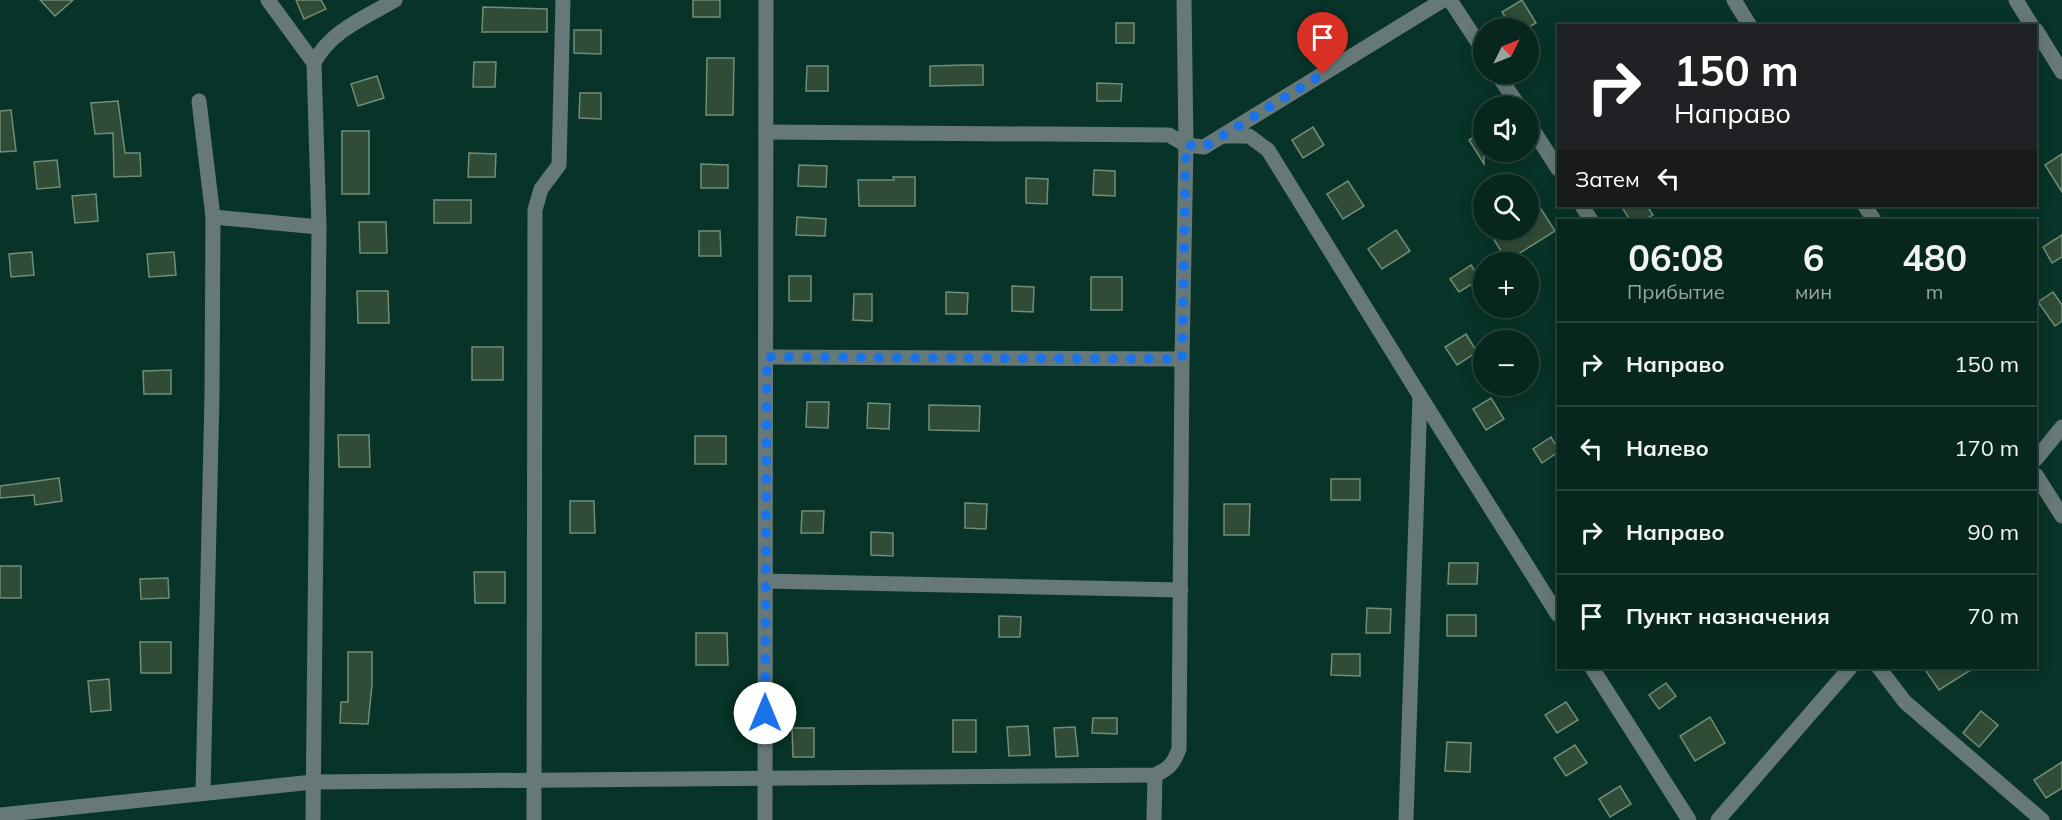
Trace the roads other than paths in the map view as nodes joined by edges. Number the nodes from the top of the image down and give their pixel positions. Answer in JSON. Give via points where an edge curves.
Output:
{"nodes":[{"id":1,"x":268,"y":0,"type":"edge"},
{"id":2,"x":396,"y":0,"type":"edge"},
{"id":3,"x":563,"y":0,"type":"edge"},
{"id":4,"x":766,"y":0,"type":"edge"},
{"id":5,"x":1184,"y":0,"type":"edge"},
{"id":6,"x":1443,"y":0,"type":"edge"},
{"id":7,"x":1450,"y":0,"type":"edge"},
{"id":8,"x":1734,"y":0,"type":"edge"},
{"id":9,"x":2016,"y":0,"type":"edge"},
{"id":10,"x":1749,"y":24,"type":"edge"},
{"id":11,"x":2031,"y":24,"type":"edge"},
{"id":12,"x":2037,"y":32,"type":"edge"},
{"id":13,"x":1473,"y":35,"type":"edge"},
{"id":14,"x":314,"y":63,"type":"junction"},
{"id":15,"x":2062,"y":72,"type":"edge"},
{"id":16,"x":199,"y":101,"type":"dead end"},
{"id":17,"x":766,"y":132,"type":"junction"},
{"id":18,"x":1224,"y":136,"type":"junction"},
{"id":19,"x":1539,"y":139,"type":"edge"},
{"id":20,"x":1186,"y":145,"type":"junction"},
{"id":21,"x":1557,"y":167,"type":"edge"},
{"id":22,"x":213,"y":218,"type":"junction"},
{"id":23,"x":319,"y":227,"type":"junction"},
{"id":24,"x":767,"y":357,"type":"junction"},
{"id":25,"x":1182,"y":359,"type":"junction"},
{"id":26,"x":1420,"y":396,"type":"junction"},
{"id":27,"x":2062,"y":427,"type":"edge"},
{"id":28,"x":2037,"y":458,"type":"edge"},
{"id":29,"x":2037,"y":477,"type":"edge"},
{"id":30,"x":2062,"y":516,"type":"edge"},
{"id":31,"x":765,"y":581,"type":"junction"},
{"id":32,"x":1181,"y":590,"type":"junction"},
{"id":33,"x":1557,"y":613,"type":"edge"},
{"id":34,"x":1593,"y":669,"type":"edge"},
{"id":35,"x":1849,"y":669,"type":"edge"},
{"id":36,"x":1880,"y":669,"type":"edge"},
{"id":37,"x":1155,"y":775,"type":"junction"},
{"id":38,"x":765,"y":779,"type":"junction"},
{"id":39,"x":535,"y":780,"type":"junction"},
{"id":40,"x":313,"y":782,"type":"junction"},
{"id":41,"x":203,"y":793,"type":"junction"},
{"id":42,"x":0,"y":815,"type":"edge"},
{"id":43,"x":313,"y":820,"type":"edge"},
{"id":44,"x":534,"y":820,"type":"edge"},
{"id":45,"x":765,"y":820,"type":"edge"},
{"id":46,"x":1154,"y":820,"type":"edge"},
{"id":47,"x":1406,"y":820,"type":"edge"},
{"id":48,"x":1689,"y":820,"type":"edge"},
{"id":49,"x":1718,"y":820,"type":"edge"},
{"id":50,"x":2042,"y":820,"type":"edge"}],
"edges":[{"from":1,"to":14,"type":"street"},
{"from":2,"to":14,"type":"street","via":[[334,36]]},
{"from":3,"to":39,"type":"street","via":[[559,165],[541,189],[535,210]]},
{"from":4,"to":17,"type":"street"},
{"from":5,"to":20,"type":"street"},
{"from":6,"to":18,"type":"street"},
{"from":7,"to":13,"type":"street"},
{"from":8,"to":10,"type":"street"},
{"from":9,"to":11,"type":"street"},
{"from":12,"to":15,"type":"street"},
{"from":14,"to":23,"type":"street"},
{"from":16,"to":22,"type":"street"},
{"from":17,"to":20,"type":"street","via":[[1169,135]]},
{"from":17,"to":24,"type":"street"},
{"from":18,"to":20,"type":"street","via":[[1204,147]]},
{"from":18,"to":26,"type":"street","via":[[1249,136],[1268,150]]},
{"from":19,"to":21,"type":"street"},
{"from":20,"to":25,"type":"street"},
{"from":22,"to":23,"type":"street"},
{"from":22,"to":41,"type":"street"},
{"from":23,"to":40,"type":"street"},
{"from":24,"to":25,"type":"street"},
{"from":24,"to":31,"type":"street"},
{"from":25,"to":32,"type":"street"},
{"from":26,"to":33,"type":"street"},
{"from":26,"to":47,"type":"street"},
{"from":27,"to":28,"type":"street"},
{"from":29,"to":30,"type":"street"},
{"from":31,"to":32,"type":"street"},
{"from":31,"to":38,"type":"street"},
{"from":32,"to":37,"type":"street","via":[[1179,749],[1167,770]]},
{"from":34,"to":48,"type":"street"},
{"from":35,"to":49,"type":"street"},
{"from":36,"to":50,"type":"street","via":[[1905,702]]},
{"from":37,"to":38,"type":"street"},
{"from":37,"to":46,"type":"street"},
{"from":38,"to":39,"type":"street"},
{"from":38,"to":45,"type":"street"},
{"from":39,"to":40,"type":"street"},
{"from":39,"to":44,"type":"street"},
{"from":40,"to":41,"type":"street"},
{"from":40,"to":43,"type":"street"},
{"from":41,"to":42,"type":"street"}]}
